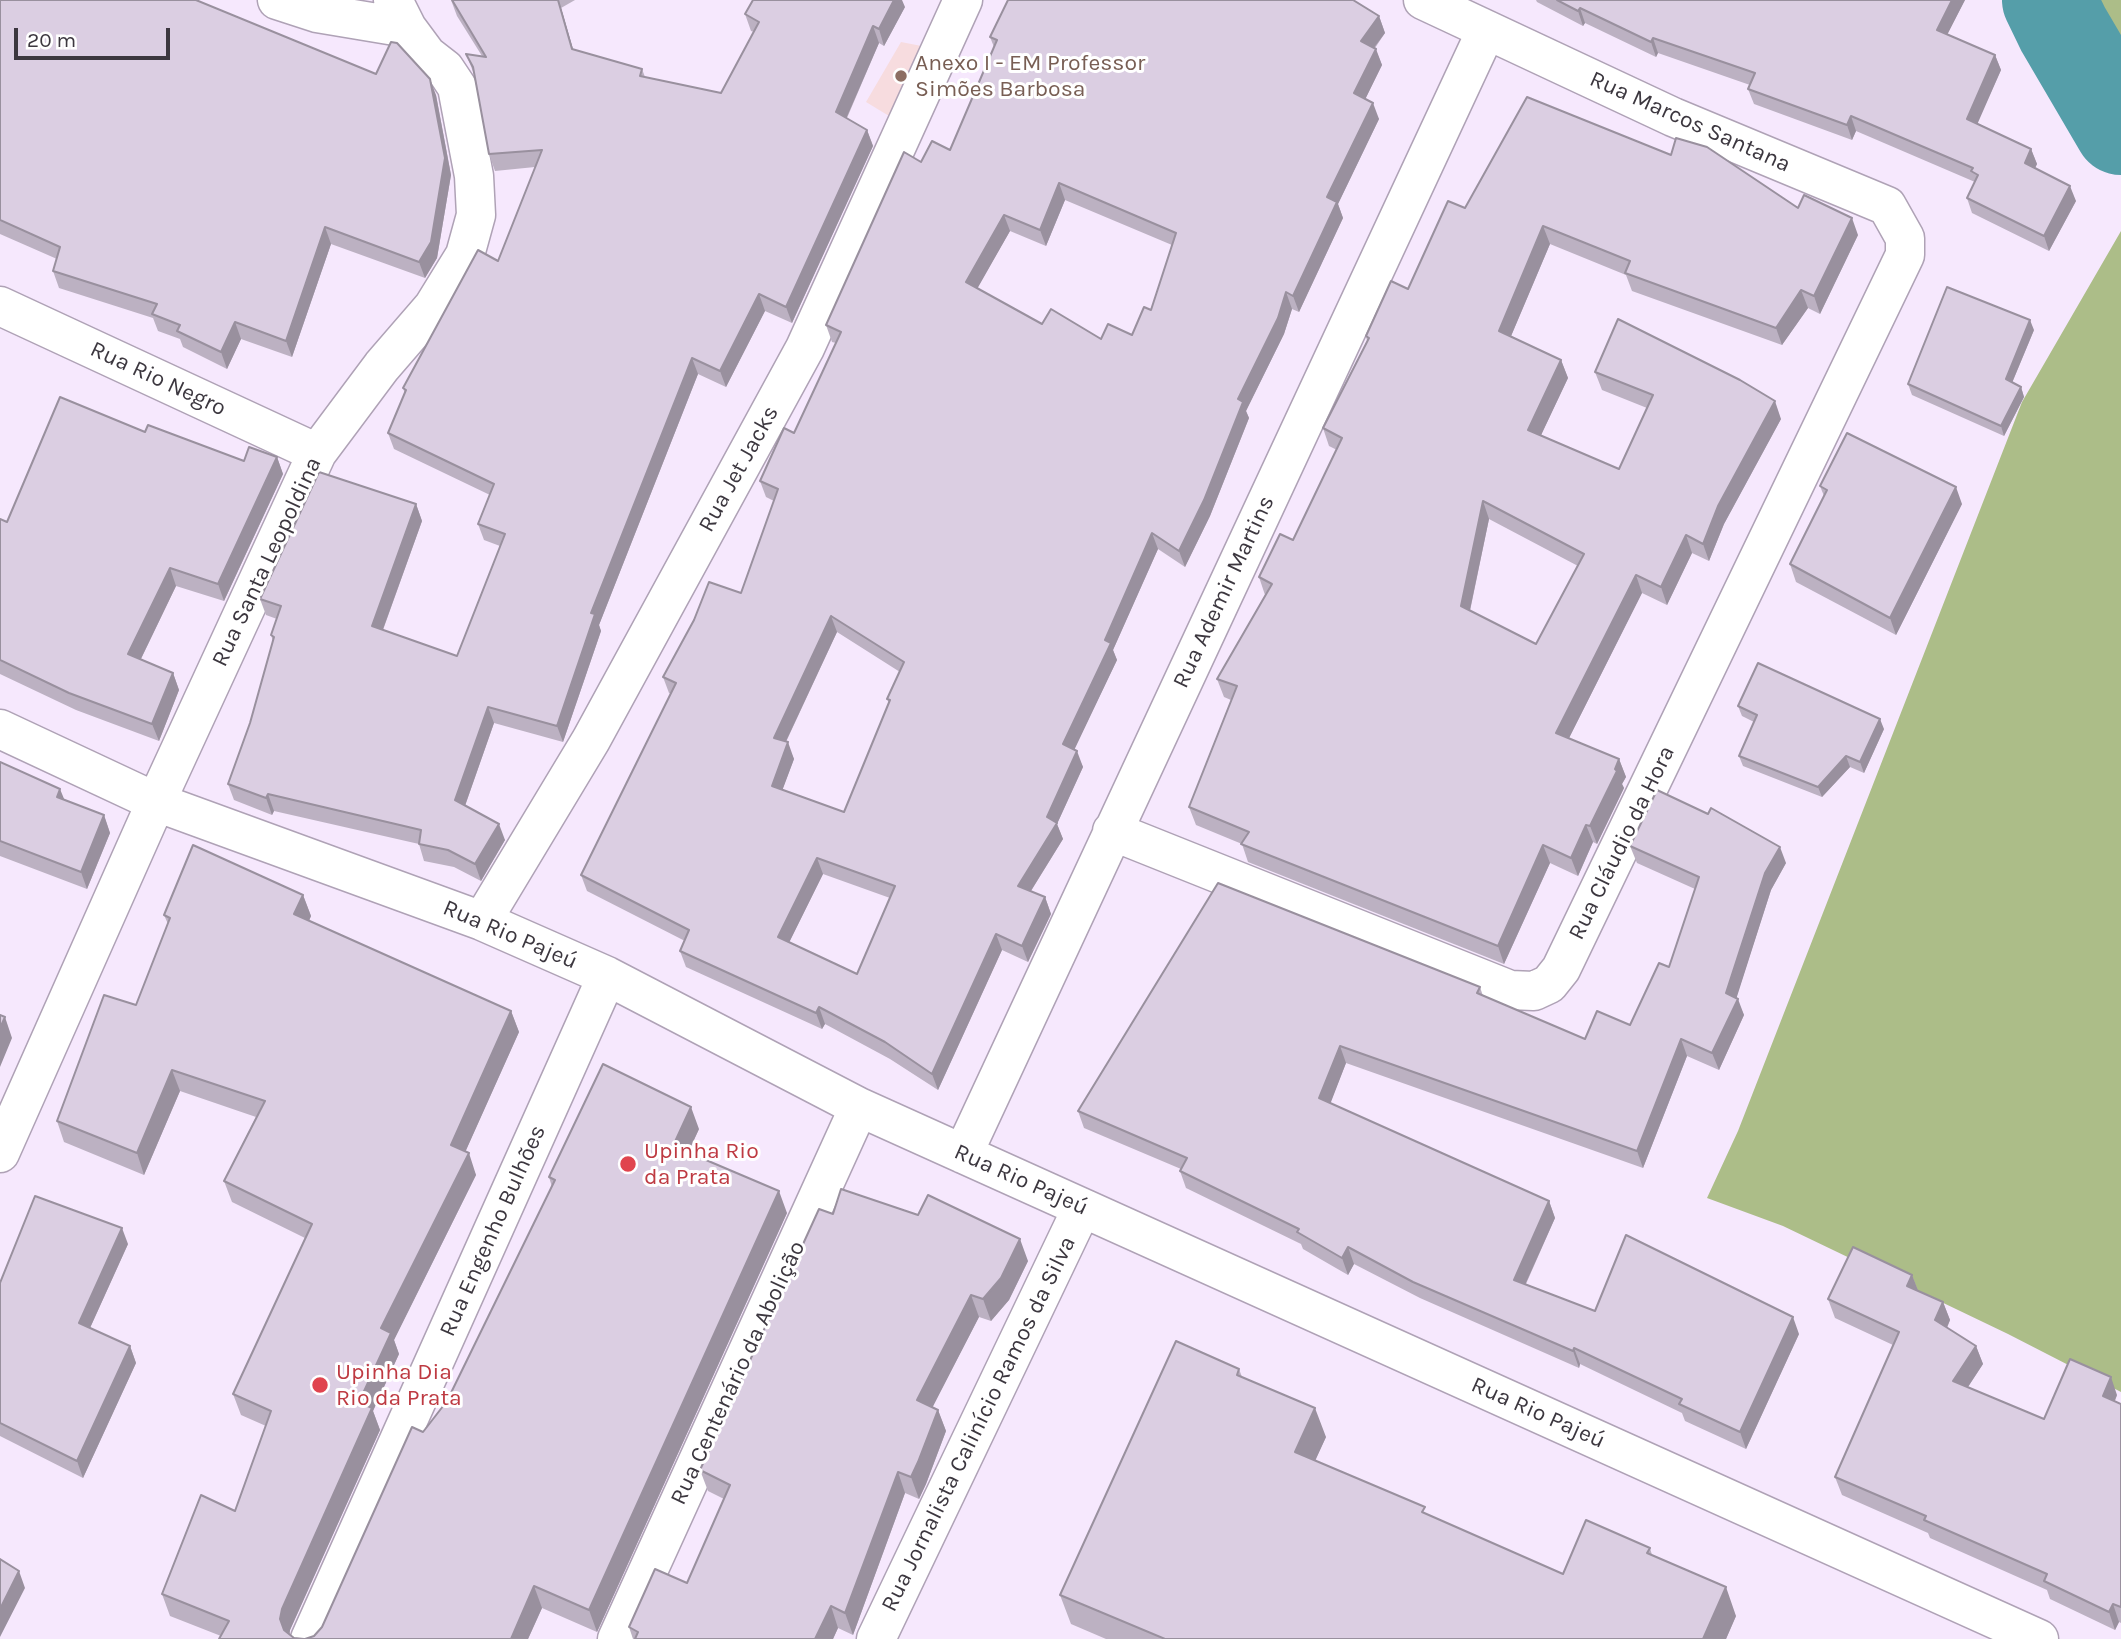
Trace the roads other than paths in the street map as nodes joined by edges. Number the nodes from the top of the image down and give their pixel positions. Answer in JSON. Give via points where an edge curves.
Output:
{"nodes":[{"id":1,"x":277,"y":0,"type":"edge"},
{"id":2,"x":963,"y":0,"type":"edge"},
{"id":3,"x":1423,"y":0,"type":"edge"},
{"id":4,"x":400,"y":14,"type":"edge"},
{"id":5,"x":1486,"y":31,"type":"junction"},
{"id":6,"x":1894,"y":278,"type":"joint"},
{"id":7,"x":0,"y":306,"type":"edge"},
{"id":8,"x":317,"y":453,"type":"junction"},
{"id":9,"x":0,"y":729,"type":"edge"},
{"id":10,"x":156,"y":802,"type":"junction"},
{"id":11,"x":1112,"y":831,"type":"junction"},
{"id":12,"x":482,"y":920,"type":"junction"},
{"id":13,"x":607,"y":976,"type":"junction"},
{"id":14,"x":859,"y":1107,"type":"junction"},
{"id":15,"x":0,"y":1153,"type":"edge"},
{"id":16,"x":963,"y":1154,"type":"junction"},
{"id":17,"x":1083,"y":1208,"type":"junction"},
{"id":18,"x":310,"y":1639,"type":"edge"},
{"id":19,"x":617,"y":1639,"type":"edge"},
{"id":20,"x":876,"y":1639,"type":"edge"},
{"id":21,"x":2039,"y":1639,"type":"edge"}],
"edges":[{"from":1,"to":4,"type":"street","via":[[317,12]]},
{"from":2,"to":12,"type":"street","name":"Rua Jet Jacks","via":[[805,348],[591,740]]},
{"from":3,"to":5,"type":"street","name":"Rua Marcos Santana"},
{"from":4,"to":8,"type":"street","name":"Rua Santa Leopoldina","via":[[426,55],[445,69],[457,87],[474,176],[476,215],[465,255],[451,280]]},
{"from":5,"to":6,"type":"street","name":"Rua Marcos Santana","via":[[1673,117],[1887,206],[1905,237],[1905,255]]},
{"from":5,"to":11,"type":"street","name":"Rua Ademir Martins"},
{"from":6,"to":11,"type":"street","name":"Rua Cláudio da Hora","via":[[1561,969],[1549,984],[1534,991],[1510,990]]},
{"from":7,"to":8,"type":"street","name":"Rua Rio Negro"},
{"from":8,"to":10,"type":"street","name":"Rua Santa Leopoldina"},
{"from":9,"to":10,"type":"street","name":"Rua Rio Pajeú"},
{"from":10,"to":12,"type":"street","name":"Rua Rio Pajeú"},
{"from":10,"to":15,"type":"street","name":"Rua Santa Leopoldina"},
{"from":11,"to":16,"type":"street","name":"Rua Ademir Martins"},
{"from":12,"to":13,"type":"street","name":"Rua Rio Pajeú"},
{"from":13,"to":14,"type":"street","name":"Rua Rio Pajeú"},
{"from":13,"to":18,"type":"street","name":"Rua Engenho Bulhões"},
{"from":14,"to":16,"type":"street","name":"Rua Rio Pajeú"},
{"from":14,"to":19,"type":"street","name":"Rua Centenário da Abolição"},
{"from":16,"to":17,"type":"street","name":"Rua Rio Pajeú"},
{"from":17,"to":20,"type":"street","name":"Rua Jornalista Calinício Ramos da Silva"},
{"from":17,"to":21,"type":"street","name":"Rua Rio Pajeú"}]}
